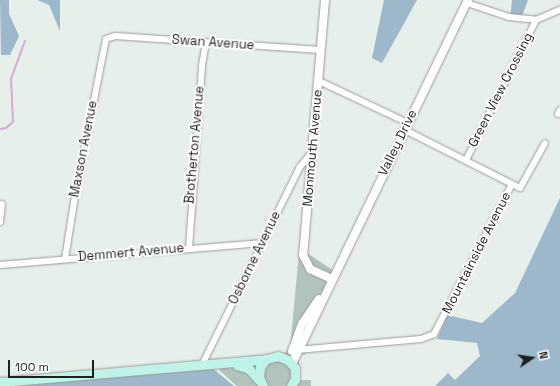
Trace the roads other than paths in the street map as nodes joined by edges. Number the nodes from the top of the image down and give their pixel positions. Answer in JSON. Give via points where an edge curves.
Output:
{"nodes":[{"id":1,"x":325,"y":0,"type":"edge"},
{"id":2,"x":467,"y":1,"type":"edge"},
{"id":3,"x":560,"y":10,"type":"edge"},
{"id":4,"x":536,"y":20,"type":"junction"},
{"id":5,"x":106,"y":39,"type":"joint"},
{"id":6,"x":206,"y":43,"type":"junction"},
{"id":7,"x":321,"y":50,"type":"junction"},
{"id":8,"x":319,"y":81,"type":"junction"},
{"id":9,"x":407,"y":127,"type":"junction"},
{"id":10,"x":545,"y":143,"type":"dead end"},
{"id":11,"x":312,"y":152,"type":"junction"},
{"id":12,"x":466,"y":160,"type":"junction"},
{"id":13,"x":512,"y":184,"type":"junction"},
{"id":14,"x":2,"y":204,"type":"dead end"},
{"id":15,"x":0,"y":222,"type":"edge"},
{"id":16,"x":262,"y":243,"type":"junction"},
{"id":17,"x":189,"y":248,"type":"junction"},
{"id":18,"x":65,"y":259,"type":"junction"},
{"id":19,"x":0,"y":265,"type":"edge"},
{"id":20,"x":330,"y":282,"type":"junction"},
{"id":21,"x":297,"y":350,"type":"junction"},
{"id":22,"x":283,"y":357,"type":"junction"},
{"id":23,"x":266,"y":359,"type":"junction"},
{"id":24,"x":224,"y":363,"type":"junction"},
{"id":25,"x":292,"y":364,"type":"junction"},
{"id":26,"x":202,"y":365,"type":"junction"},
{"id":27,"x":0,"y":382,"type":"edge"},
{"id":28,"x":261,"y":383,"type":"edge"},
{"id":29,"x":291,"y":386,"type":"edge"}],
"edges":[{"from":1,"to":7,"type":"street","name":"Monmouth Avenue"},
{"from":2,"to":4,"type":"street","via":[[509,18]]},
{"from":2,"to":9,"type":"street","name":"Valley Drive"},
{"from":3,"to":4,"type":"street"},
{"from":4,"to":12,"type":"street","name":"Green View Crossing"},
{"from":5,"to":6,"type":"street","name":"Swan Avenue","via":[[115,36]]},
{"from":5,"to":18,"type":"street","name":"Maxson Avenue"},
{"from":6,"to":7,"type":"street","name":"Swan Avenue"},
{"from":6,"to":17,"type":"street","name":"Brotherton Avenue","via":[[202,65]]},
{"from":7,"to":8,"type":"street","name":"Monmouth Avenue"},
{"from":8,"to":9,"type":"street"},
{"from":8,"to":11,"type":"street","name":"Monmouth Avenue"},
{"from":9,"to":12,"type":"street"},
{"from":9,"to":20,"type":"street","name":"Valley Drive"},
{"from":10,"to":13,"type":"street","name":"Mountainside Avenue","via":[[520,188]]},
{"from":11,"to":16,"type":"street","name":"Osborne Avenue","via":[[300,166]]},
{"from":11,"to":20,"type":"street","name":"Monmouth Avenue","via":[[303,257],[310,269]]},
{"from":12,"to":13,"type":"street"},
{"from":13,"to":21,"type":"street","name":"Mountainside Avenue","via":[[434,334],[421,339]]},
{"from":14,"to":15,"type":"street"},
{"from":16,"to":17,"type":"street","name":"Demmert Avenue"},
{"from":16,"to":26,"type":"street","name":"Osborne Avenue"},
{"from":17,"to":18,"type":"street","name":"Demmert Avenue"},
{"from":18,"to":19,"type":"street","name":"Demmert Avenue"},
{"from":20,"to":21,"type":"street","name":"Valley Drive"},
{"from":20,"to":22,"type":"street","name":"Valley Drive","via":[[302,324],[293,350]]},
{"from":21,"to":25,"type":"street","name":"Valley Drive"},
{"from":22,"to":23,"type":"main road"},
{"from":22,"to":25,"type":"main road"},
{"from":23,"to":24,"type":"main road"},
{"from":23,"to":28,"type":"main road","via":[[259,370]]},
{"from":24,"to":26,"type":"main road"},
{"from":24,"to":28,"type":"main road","via":[[248,369]]},
{"from":25,"to":29,"type":"main road","via":[[296,376]]},
{"from":26,"to":27,"type":"main road"}]}
